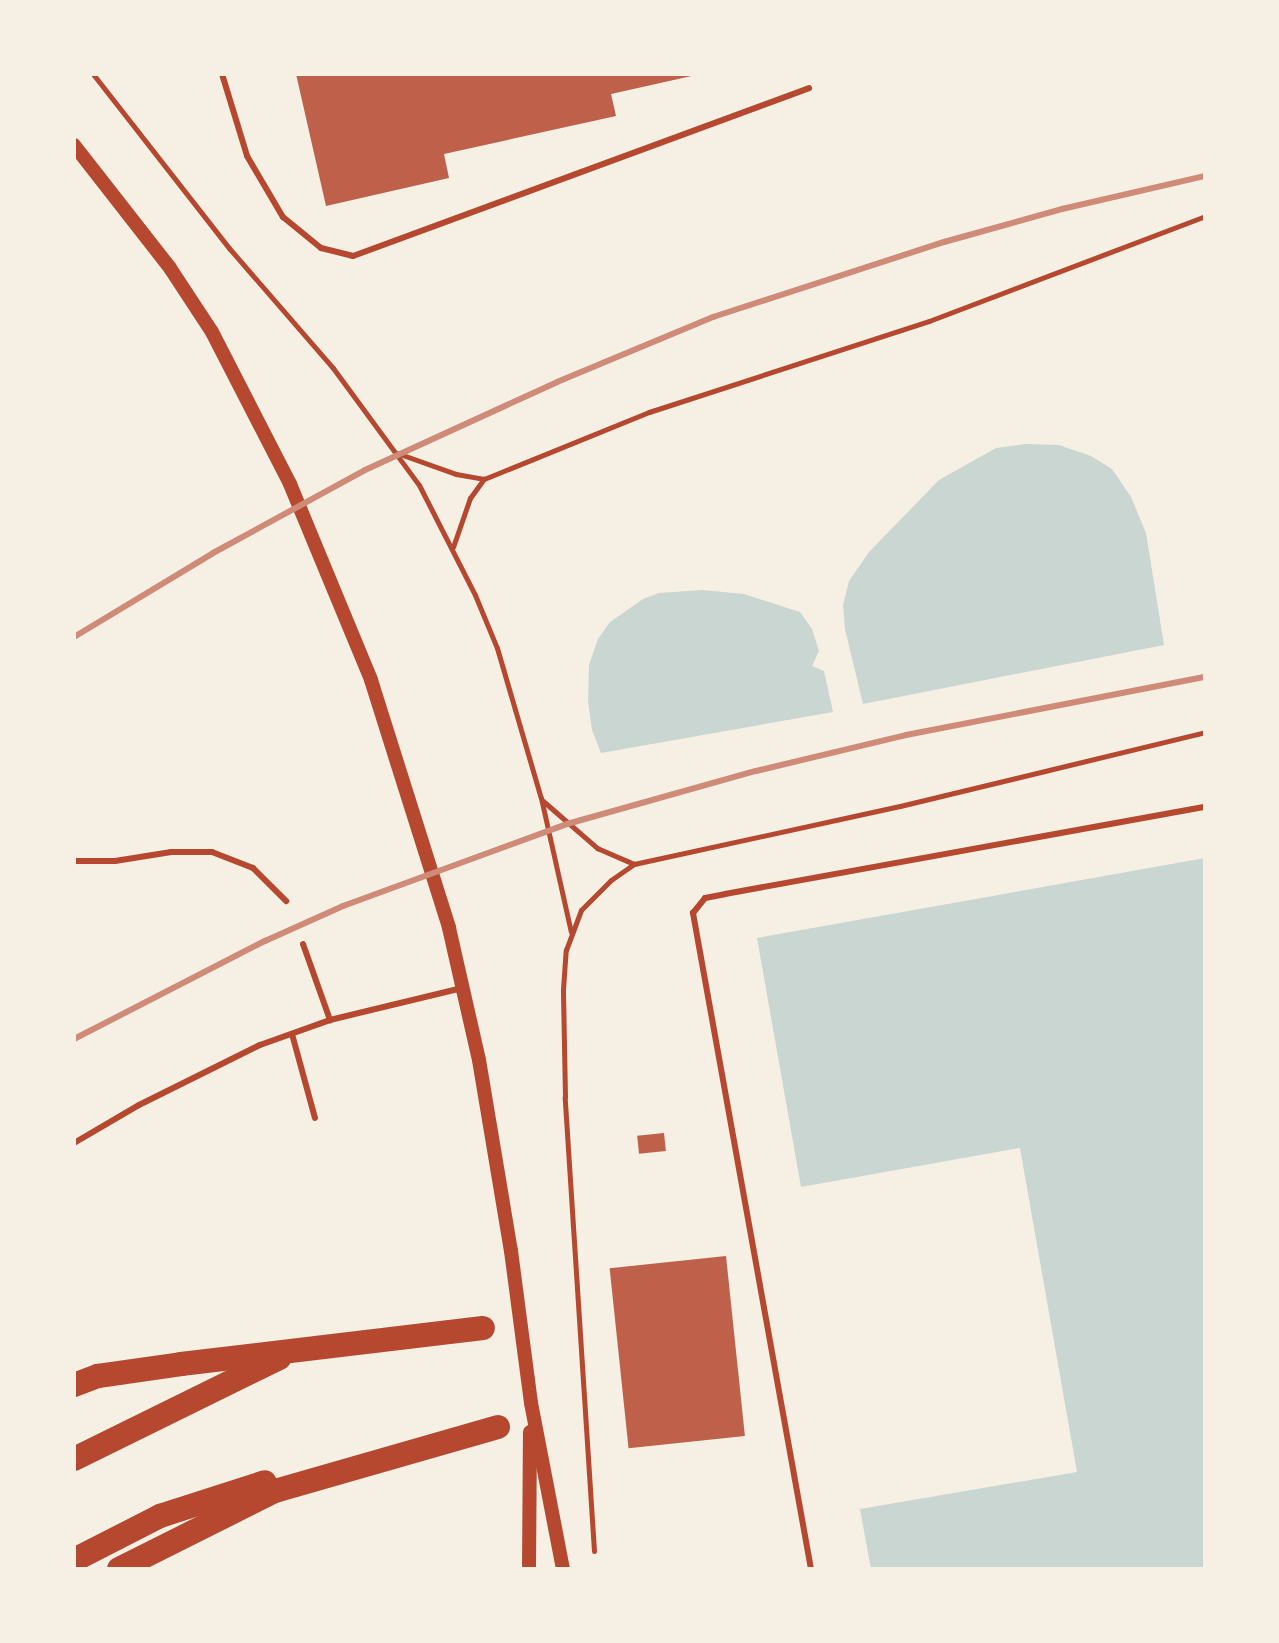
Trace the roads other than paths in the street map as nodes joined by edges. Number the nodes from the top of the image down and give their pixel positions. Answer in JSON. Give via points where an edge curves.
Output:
{"nodes":[{"id":1,"x":222,"y":74,"type":"edge"},
{"id":2,"x":809,"y":88,"type":"dead end"},
{"id":3,"x":74,"y":145,"type":"edge"},
{"id":4,"x":1205,"y":807,"type":"edge"},
{"id":5,"x":74,"y":861,"type":"edge"},
{"id":6,"x":286,"y":901,"type":"dead end"},
{"id":7,"x":303,"y":944,"type":"dead end"},
{"id":8,"x":463,"y":988,"type":"junction"},
{"id":9,"x":330,"y":1020,"type":"junction"},
{"id":10,"x":292,"y":1034,"type":"junction"},
{"id":11,"x":315,"y":1118,"type":"dead end"},
{"id":12,"x":74,"y":1143,"type":"edge"},
{"id":13,"x":483,"y":1328,"type":"dead end"},
{"id":14,"x":299,"y":1348,"type":"junction"},
{"id":15,"x":74,"y":1385,"type":"edge"},
{"id":16,"x":531,"y":1403,"type":"junction"},
{"id":17,"x":498,"y":1427,"type":"dead end"},
{"id":18,"x":74,"y":1459,"type":"edge"},
{"id":19,"x":354,"y":1467,"type":"junction"},
{"id":20,"x":74,"y":1560,"type":"edge"},
{"id":21,"x":119,"y":1569,"type":"edge"},
{"id":22,"x":529,"y":1569,"type":"edge"},
{"id":23,"x":563,"y":1569,"type":"edge"},
{"id":24,"x":811,"y":1569,"type":"edge"}],
"edges":[{"from":1,"to":2,"type":"lane","via":[[247,156],[283,217],[321,248],[353,256]]},
{"from":3,"to":8,"type":"street","via":[[170,268],[212,332],[290,484],[371,680]]},
{"from":4,"to":24,"type":"lane","via":[[705,898],[693,913]]},
{"from":5,"to":6,"type":"lane","via":[[212,852],[253,868]]},
{"from":7,"to":9,"type":"lane"},
{"from":8,"to":9,"type":"lane"},
{"from":8,"to":16,"type":"street","via":[[496,1154]]},
{"from":9,"to":10,"type":"lane"},
{"from":10,"to":11,"type":"lane"},
{"from":10,"to":12,"type":"lane","via":[[139,1105]]},
{"from":13,"to":14,"type":"highway"},
{"from":14,"to":15,"type":"highway","via":[[98,1376]]},
{"from":14,"to":18,"type":"highway"},
{"from":16,"to":22,"type":"street"},
{"from":16,"to":23,"type":"street"},
{"from":17,"to":19,"type":"highway"},
{"from":19,"to":20,"type":"highway","via":[[271,1480],[160,1516]]},
{"from":19,"to":21,"type":"highway","via":[[275,1491]]}]}
